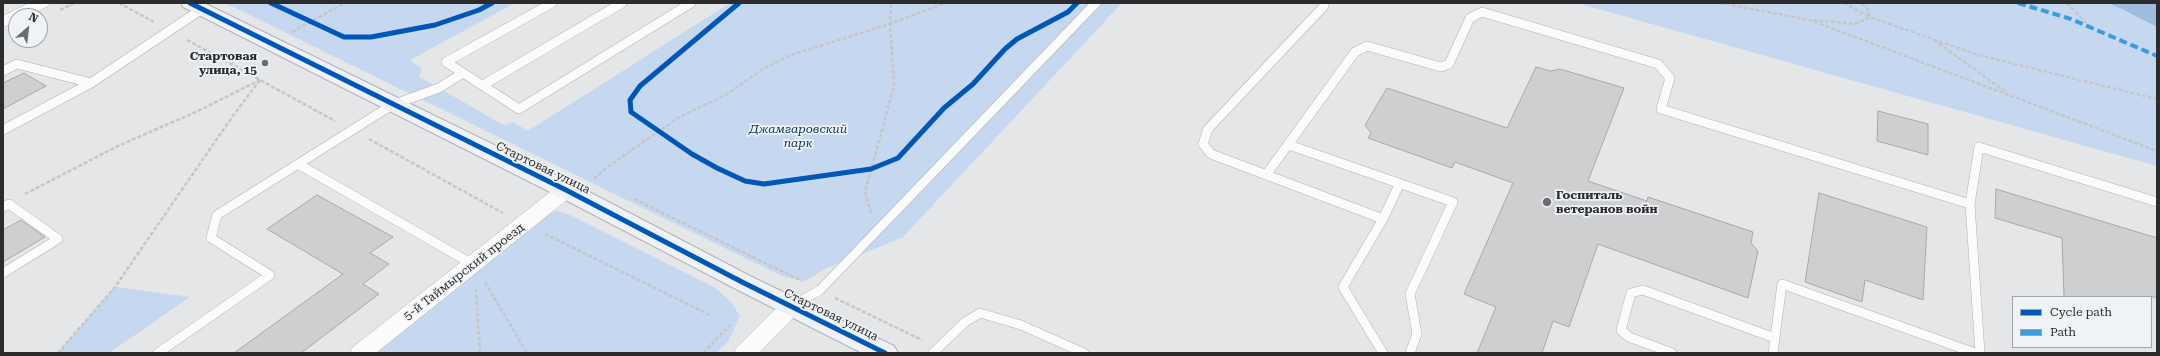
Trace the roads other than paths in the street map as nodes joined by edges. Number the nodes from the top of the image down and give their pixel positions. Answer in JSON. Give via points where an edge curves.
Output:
{"nodes":[{"id":1,"x":42,"y":3,"type":"edge"},
{"id":2,"x":552,"y":3,"type":"edge"},
{"id":3,"x":622,"y":3,"type":"edge"},
{"id":4,"x":691,"y":3,"type":"edge"},
{"id":5,"x":1093,"y":4,"type":"edge"},
{"id":6,"x":196,"y":6,"type":"edge"},
{"id":7,"x":1324,"y":6,"type":"dead end"},
{"id":8,"x":3,"y":22,"type":"edge"},
{"id":9,"x":3,"y":71,"type":"edge"},
{"id":10,"x":463,"y":73,"type":"junction"},
{"id":11,"x":91,"y":83,"type":"junction"},
{"id":12,"x":483,"y":86,"type":"junction"},
{"id":13,"x":392,"y":105,"type":"junction"},
{"id":14,"x":3,"y":130,"type":"edge"},
{"id":15,"x":1289,"y":145,"type":"junction"},
{"id":16,"x":298,"y":164,"type":"junction"},
{"id":17,"x":1266,"y":176,"type":"junction"},
{"id":18,"x":1399,"y":184,"type":"junction"},
{"id":19,"x":566,"y":190,"type":"junction"},
{"id":20,"x":2157,"y":202,"type":"edge"},
{"id":21,"x":1970,"y":204,"type":"junction"},
{"id":22,"x":6,"y":206,"type":"edge"},
{"id":23,"x":1383,"y":219,"type":"junction"},
{"id":24,"x":474,"y":265,"type":"junction"},
{"id":25,"x":3,"y":273,"type":"edge"},
{"id":26,"x":791,"y":307,"type":"junction"},
{"id":27,"x":1775,"y":338,"type":"junction"},
{"id":28,"x":158,"y":353,"type":"edge"},
{"id":29,"x":361,"y":353,"type":"edge"},
{"id":30,"x":745,"y":353,"type":"edge"},
{"id":31,"x":885,"y":353,"type":"edge"},
{"id":32,"x":933,"y":353,"type":"edge"},
{"id":33,"x":1084,"y":353,"type":"edge"},
{"id":34,"x":1383,"y":353,"type":"edge"},
{"id":35,"x":1410,"y":353,"type":"edge"},
{"id":36,"x":1672,"y":353,"type":"edge"},
{"id":37,"x":1773,"y":353,"type":"edge"},
{"id":38,"x":1975,"y":353,"type":"edge"},
{"id":39,"x":1980,"y":353,"type":"edge"}],
"edges":[{"from":1,"to":8,"type":"street"},
{"from":2,"to":10,"type":"lane","via":[[446,62]]},
{"from":3,"to":12,"type":"lane"},
{"from":4,"to":12,"type":"lane","via":[[520,109]]},
{"from":5,"to":26,"type":"lane","via":[[820,290]]},
{"from":6,"to":11,"type":"lane","via":[[170,31]]},
{"from":6,"to":13,"type":"street","name":"Стартовая улица"},
{"from":7,"to":17,"type":"lane","via":[[1208,129],[1203,144],[1211,154]]},
{"from":9,"to":11,"type":"lane","via":[[17,64]]},
{"from":10,"to":12,"type":"lane"},
{"from":10,"to":13,"type":"lane","via":[[439,88]]},
{"from":11,"to":14,"type":"lane"},
{"from":13,"to":16,"type":"lane"},
{"from":13,"to":19,"type":"street","name":"Стартовая улица"},
{"from":15,"to":17,"type":"lane"},
{"from":15,"to":18,"type":"lane"},
{"from":15,"to":21,"type":"lane","via":[[1354,52],[1367,46],[1441,66],[1449,64],[1470,18],[1482,12],[1658,64],[1670,78],[1661,109]]},
{"from":16,"to":24,"type":"lane"},
{"from":16,"to":28,"type":"lane","via":[[216,215],[211,238],[270,275]]},
{"from":17,"to":23,"type":"lane"},
{"from":18,"to":23,"type":"lane"},
{"from":18,"to":35,"type":"lane","via":[[1453,202],[1410,294],[1417,334]]},
{"from":19,"to":24,"type":"street","name":"5-й Таймырский проезд"},
{"from":19,"to":26,"type":"street","name":"Стартовая улица"},
{"from":20,"to":21,"type":"lane","via":[[1979,147]]},
{"from":21,"to":39,"type":"lane"},
{"from":22,"to":25,"type":"lane","via":[[58,239]]},
{"from":23,"to":34,"type":"lane","via":[[1343,288]]},
{"from":24,"to":29,"type":"street","name":"5-й Таймырский проезд"},
{"from":26,"to":30,"type":"street"},
{"from":26,"to":31,"type":"street","name":"Стартовая улица"},
{"from":27,"to":36,"type":"lane","via":[[1643,290],[1631,293],[1621,330],[1630,337]]},
{"from":27,"to":37,"type":"lane"},
{"from":27,"to":38,"type":"lane","via":[[1782,284]]},
{"from":32,"to":33,"type":"lane","via":[[965,322],[980,313],[1021,325]]}]}
